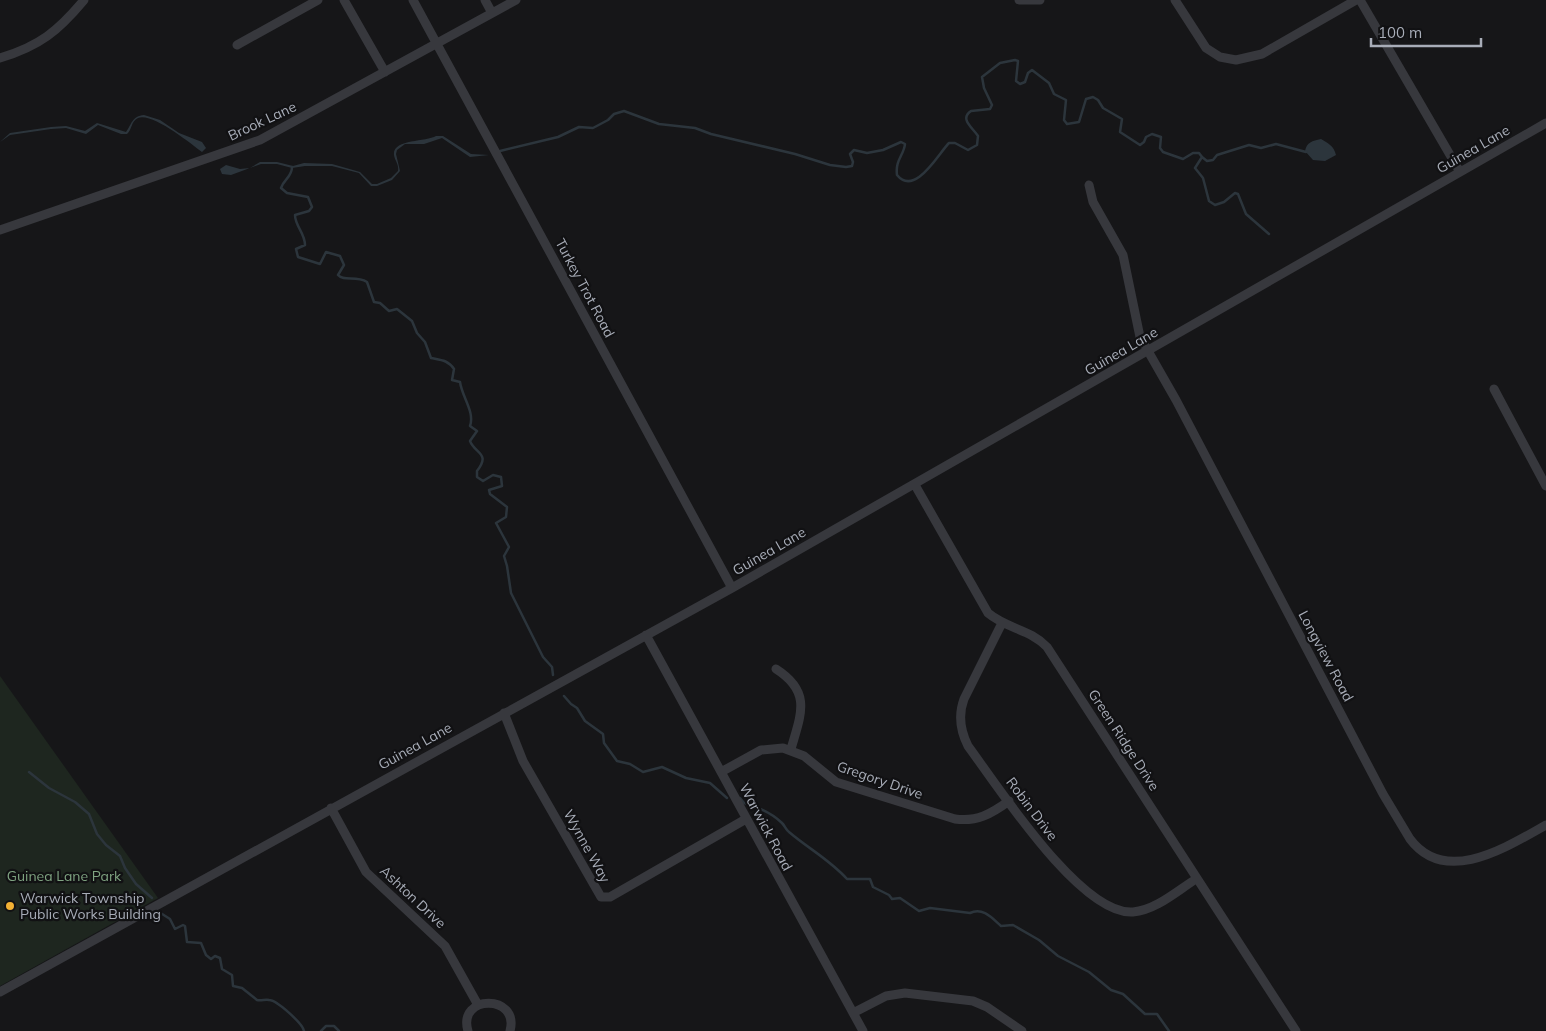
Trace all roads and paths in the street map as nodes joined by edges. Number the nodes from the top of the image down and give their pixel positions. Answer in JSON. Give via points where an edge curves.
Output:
{"nodes":[{"id":1,"x":84,"y":0,"type":"edge"},
{"id":2,"x":318,"y":0,"type":"edge"},
{"id":3,"x":344,"y":0,"type":"edge"},
{"id":4,"x":413,"y":0,"type":"edge"},
{"id":5,"x":485,"y":0,"type":"edge"},
{"id":6,"x":516,"y":0,"type":"edge"},
{"id":7,"x":1019,"y":0,"type":"edge"},
{"id":8,"x":1040,"y":0,"type":"edge"},
{"id":9,"x":1175,"y":0,"type":"edge"},
{"id":10,"x":1356,"y":0,"type":"edge"},
{"id":11,"x":1360,"y":0,"type":"edge"},
{"id":12,"x":492,"y":13,"type":"junction"},
{"id":13,"x":437,"y":43,"type":"junction"},
{"id":14,"x":237,"y":45,"type":"dead end"},
{"id":15,"x":0,"y":58,"type":"edge"},
{"id":16,"x":385,"y":72,"type":"junction"},
{"id":17,"x":1546,"y":123,"type":"edge"},
{"id":18,"x":1460,"y":172,"type":"junction"},
{"id":19,"x":1090,"y":185,"type":"dead end"},
{"id":20,"x":0,"y":230,"type":"edge"},
{"id":21,"x":1148,"y":351,"type":"junction"},
{"id":22,"x":1494,"y":389,"type":"dead end"},
{"id":23,"x":915,"y":484,"type":"junction"},
{"id":24,"x":1546,"y":486,"type":"edge"},
{"id":25,"x":732,"y":588,"type":"junction"},
{"id":26,"x":1002,"y":623,"type":"junction"},
{"id":27,"x":646,"y":635,"type":"junction"},
{"id":28,"x":776,"y":669,"type":"dead end"},
{"id":29,"x":504,"y":713,"type":"junction"},
{"id":30,"x":791,"y":749,"type":"junction"},
{"id":31,"x":721,"y":772,"type":"junction"},
{"id":32,"x":1009,"y":801,"type":"junction"},
{"id":33,"x":331,"y":808,"type":"junction"},
{"id":34,"x":746,"y":819,"type":"junction"},
{"id":35,"x":1546,"y":825,"type":"edge"},
{"id":36,"x":1196,"y":879,"type":"junction"},
{"id":37,"x":0,"y":992,"type":"edge"},
{"id":38,"x":478,"y":1005,"type":"junction"},
{"id":39,"x":853,"y":1014,"type":"junction"},
{"id":40,"x":468,"y":1031,"type":"edge"},
{"id":41,"x":510,"y":1031,"type":"edge"},
{"id":42,"x":862,"y":1031,"type":"edge"},
{"id":43,"x":1022,"y":1031,"type":"edge"},
{"id":44,"x":1296,"y":1031,"type":"edge"}],
"edges":[{"from":1,"to":15,"type":"street","via":[[48,37]]},
{"from":2,"to":14,"type":"street"},
{"from":3,"to":16,"type":"street"},
{"from":4,"to":13,"type":"street","name":"Turkey Trot Road"},
{"from":5,"to":12,"type":"street"},
{"from":6,"to":12,"type":"street","name":"Brook Lane"},
{"from":7,"to":8,"type":"street"},
{"from":9,"to":10,"type":"street","via":[[1206,48],[1220,57],[1236,60],[1262,54]]},
{"from":11,"to":18,"type":"street"},
{"from":12,"to":13,"type":"street","name":"Brook Lane"},
{"from":13,"to":16,"type":"street","name":"Brook Lane"},
{"from":13,"to":25,"type":"street","name":"Turkey Trot Road"},
{"from":16,"to":20,"type":"street","name":"Brook Lane","via":[[251,144]]},
{"from":17,"to":18,"type":"street","name":"Guinea Lane"},
{"from":18,"to":21,"type":"street","name":"Guinea Lane"},
{"from":19,"to":21,"type":"street","name":"Longview Road","via":[[1093,202],[1123,254],[1137,329]]},
{"from":21,"to":23,"type":"street","name":"Guinea Lane"},
{"from":21,"to":35,"type":"street","name":"Longview Road","via":[[1383,794],[1415,846],[1441,859],[1469,861],[1504,848]]},
{"from":22,"to":24,"type":"street"},
{"from":23,"to":25,"type":"street","name":"Guinea Lane"},
{"from":23,"to":26,"type":"street","name":"Green Ridge Drive","via":[[979,599],[988,613]]},
{"from":25,"to":27,"type":"street","name":"Guinea Lane"},
{"from":26,"to":32,"type":"street","name":"Robin Drive","via":[[964,699],[960,721],[968,746]]},
{"from":26,"to":36,"type":"street","name":"Green Ridge Drive","via":[[1032,633],[1047,647]]},
{"from":27,"to":29,"type":"street","name":"Guinea Lane"},
{"from":27,"to":31,"type":"street","name":"Warwick Road"},
{"from":28,"to":30,"type":"street","via":[[791,678],[801,697],[800,717]]},
{"from":29,"to":33,"type":"street","name":"Guinea Lane"},
{"from":29,"to":34,"type":"street","name":"Wynne Way","via":[[524,761],[601,897],[610,897]]},
{"from":30,"to":31,"type":"street","via":[[761,750]]},
{"from":30,"to":32,"type":"street","name":"Gregory Drive","via":[[836,782],[955,819],[982,818]]},
{"from":31,"to":34,"type":"street","name":"Warwick Road"},
{"from":32,"to":36,"type":"street","name":"Robin Drive","via":[[1044,849],[1098,901],[1113,909],[1132,912],[1152,908]]},
{"from":33,"to":37,"type":"street","name":"Guinea Lane"},
{"from":33,"to":38,"type":"street","name":"Ashton Drive","via":[[366,872],[445,946]]},
{"from":34,"to":39,"type":"street","name":"Warwick Road"},
{"from":36,"to":44,"type":"street","name":"Green Ridge Drive"},
{"from":38,"to":40,"type":"street","via":[[467,1018]]},
{"from":38,"to":41,"type":"street","via":[[490,1002],[504,1008],[512,1023]]},
{"from":39,"to":42,"type":"street","name":"Warwick Road"},
{"from":39,"to":43,"type":"street","via":[[886,996],[905,993],[973,1001]]}]}
